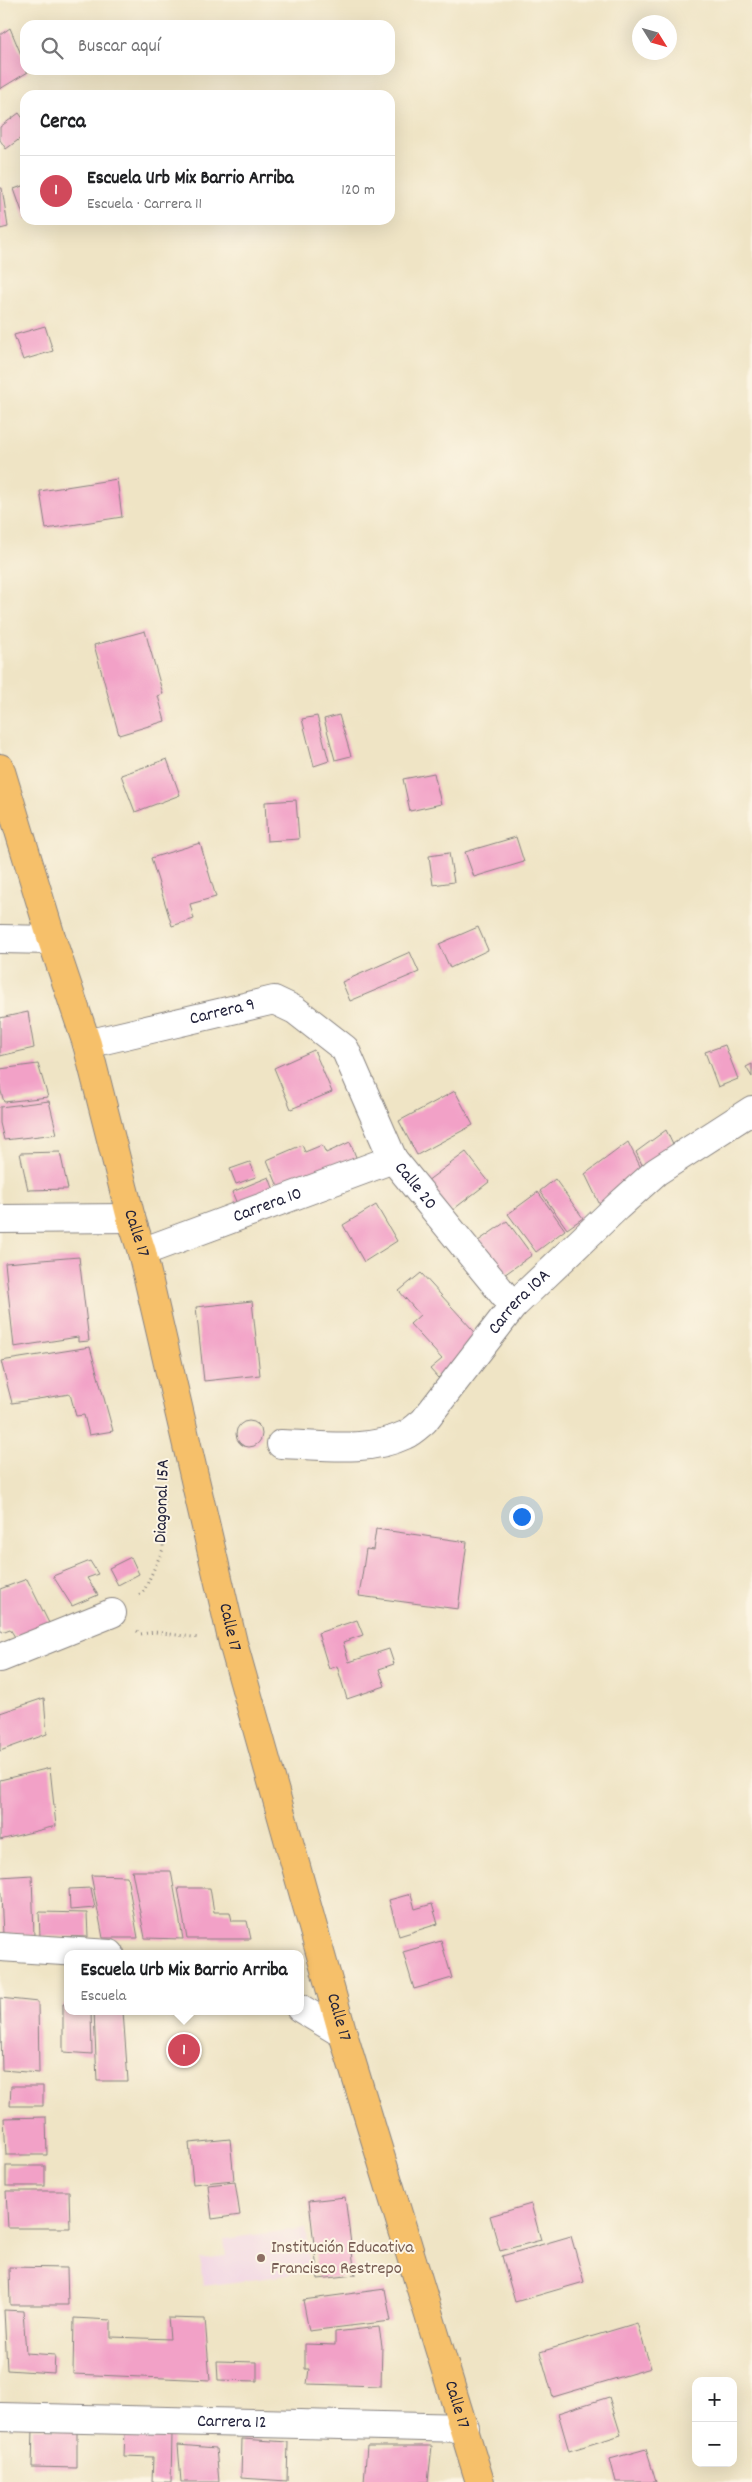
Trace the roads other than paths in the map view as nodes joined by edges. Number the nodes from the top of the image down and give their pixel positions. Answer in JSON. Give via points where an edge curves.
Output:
{"nodes":[{"id":1,"x":0,"y":768,"type":"edge"},
{"id":2,"x":0,"y":939,"type":"edge"},
{"id":3,"x":52,"y":940,"type":"junction"},
{"id":4,"x":87,"y":1044,"type":"junction"},
{"id":5,"x":345,"y":1049,"type":"joint"},
{"id":6,"x":752,"y":1110,"type":"edge"},
{"id":7,"x":392,"y":1159,"type":"junction"},
{"id":8,"x":131,"y":1218,"type":"junction"},
{"id":9,"x":0,"y":1219,"type":"edge"},
{"id":10,"x":142,"y":1252,"type":"junction"},
{"id":11,"x":512,"y":1306,"type":"junction"},
{"id":12,"x":280,"y":1444,"type":"dead end"},
{"id":13,"x":112,"y":1613,"type":"road end"},
{"id":14,"x":0,"y":1658,"type":"edge"},
{"id":15,"x":0,"y":1948,"type":"edge"},
{"id":16,"x":64,"y":1951,"type":"edge"},
{"id":17,"x":304,"y":2010,"type":"edge"},
{"id":18,"x":343,"y":2034,"type":"junction"},
{"id":19,"x":0,"y":2417,"type":"edge"},
{"id":20,"x":465,"y":2428,"type":"junction"},
{"id":21,"x":480,"y":2482,"type":"edge"}],
"edges":[{"from":1,"to":3,"type":"highway","name":"Calle 17"},
{"from":2,"to":3,"type":"street"},
{"from":3,"to":4,"type":"highway","name":"Calle 17"},
{"from":4,"to":5,"type":"street","name":"Carrera 9","via":[[274,1000],[295,1010]]},
{"from":4,"to":8,"type":"highway","name":"Calle 17"},
{"from":5,"to":7,"type":"street","name":"Calle 20"},
{"from":6,"to":11,"type":"street","name":"Carrera 10A","via":[[656,1172]]},
{"from":7,"to":10,"type":"street","name":"Carrera 10"},
{"from":7,"to":11,"type":"street","name":"Calle 20"},
{"from":8,"to":9,"type":"street"},
{"from":8,"to":10,"type":"highway","name":"Calle 17"},
{"from":10,"to":18,"type":"highway","name":"Calle 17","via":[[233,1643]]},
{"from":11,"to":12,"type":"street","name":"Carrera 10A","via":[[424,1422],[405,1435],[380,1443],[353,1446]]},
{"from":13,"to":14,"type":"street"},
{"from":15,"to":16,"type":"street"},
{"from":17,"to":18,"type":"street"},
{"from":18,"to":20,"type":"highway","name":"Calle 17"},
{"from":19,"to":20,"type":"street","name":"Carrera 12"},
{"from":20,"to":21,"type":"highway","name":"Calle 17"}]}
